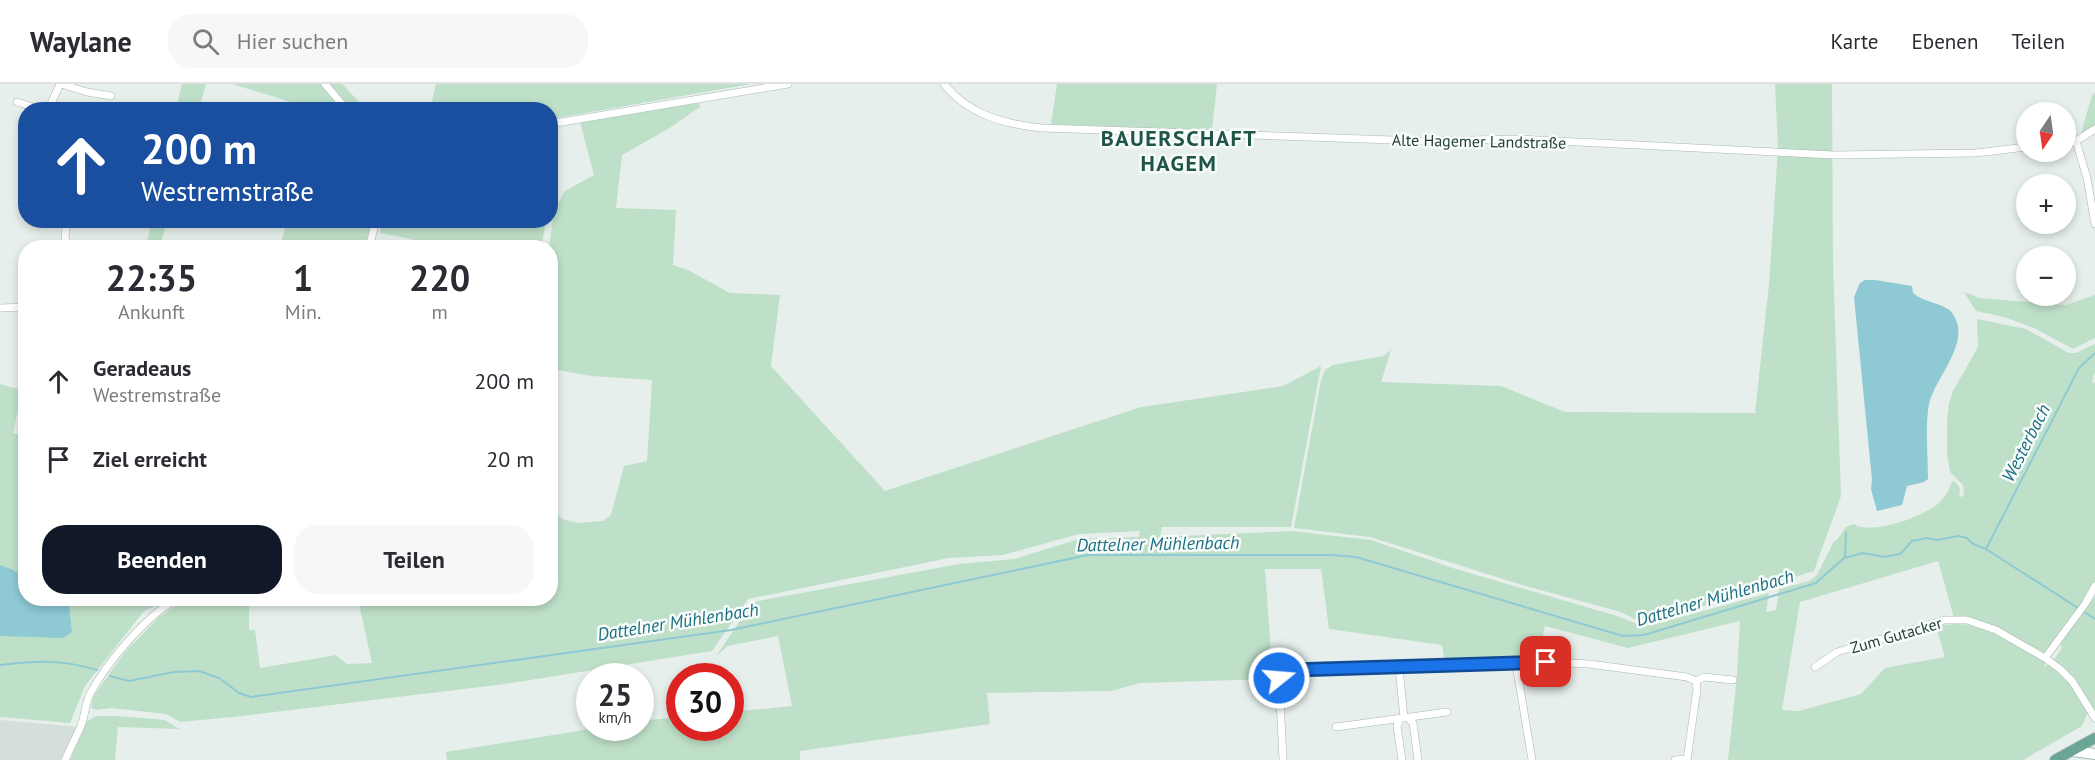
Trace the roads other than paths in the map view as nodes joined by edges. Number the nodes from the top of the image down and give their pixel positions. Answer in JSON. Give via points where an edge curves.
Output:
{"nodes":[{"id":1,"x":61,"y":84,"type":"edge"},
{"id":2,"x":325,"y":84,"type":"edge"},
{"id":3,"x":788,"y":84,"type":"edge"},
{"id":4,"x":944,"y":84,"type":"edge"},
{"id":5,"x":111,"y":96,"type":"dead end"},
{"id":6,"x":52,"y":102,"type":"edge"},
{"id":7,"x":340,"y":102,"type":"edge"},
{"id":8,"x":558,"y":123,"type":"edge"},
{"id":9,"x":2095,"y":129,"type":"edge"},
{"id":10,"x":2076,"y":141,"type":"joint"},
{"id":11,"x":2016,"y":148,"type":"edge"},
{"id":12,"x":2095,"y":224,"type":"edge"},
{"id":13,"x":18,"y":307,"type":"edge"},
{"id":14,"x":0,"y":308,"type":"edge"},
{"id":15,"x":2095,"y":586,"type":"edge"},
{"id":16,"x":165,"y":606,"type":"edge"},
{"id":17,"x":2045,"y":658,"type":"junction"},
{"id":18,"x":1516,"y":664,"type":"junction"},
{"id":19,"x":1815,"y":667,"type":"dead end"},
{"id":20,"x":1398,"y":668,"type":"junction"},
{"id":21,"x":1733,"y":680,"type":"dead end"},
{"id":22,"x":1695,"y":681,"type":"junction"},
{"id":23,"x":1447,"y":712,"type":"dead end"},
{"id":24,"x":1404,"y":718,"type":"junction"},
{"id":25,"x":2095,"y":718,"type":"edge"},
{"id":26,"x":1336,"y":727,"type":"dead end"},
{"id":27,"x":2095,"y":738,"type":"edge"},
{"id":28,"x":2073,"y":751,"type":"junction"},
{"id":29,"x":2095,"y":754,"type":"edge"},
{"id":30,"x":1687,"y":759,"type":"edge"},
{"id":31,"x":65,"y":760,"type":"edge"},
{"id":32,"x":1283,"y":760,"type":"edge"},
{"id":33,"x":1402,"y":760,"type":"edge"},
{"id":34,"x":1418,"y":760,"type":"edge"},
{"id":35,"x":1532,"y":760,"type":"edge"},
{"id":36,"x":1675,"y":760,"type":"edge"},
{"id":37,"x":2055,"y":760,"type":"edge"}],
"edges":[{"from":1,"to":5,"type":"street"},
{"from":1,"to":6,"type":"street"},
{"from":2,"to":7,"type":"street"},
{"from":3,"to":8,"type":"street"},
{"from":4,"to":11,"type":"street","name":"Alte Hagemer Landstraße","via":[[983,116],[1012,125],[1042,128],[1422,141],[1521,139],[1834,155],[1976,153]]},
{"from":9,"to":10,"type":"street"},
{"from":10,"to":12,"type":"street"},
{"from":13,"to":14,"type":"street"},
{"from":15,"to":17,"type":"street"},
{"from":16,"to":31,"type":"street","via":[[105,670],[89,697]]},
{"from":17,"to":19,"type":"street","name":"Zum Gutacker","via":[[1996,630],[1955,619],[1837,652]]},
{"from":17,"to":25,"type":"street","name":"Zum Gutacker","via":[[2072,681]]},
{"from":18,"to":20,"type":"street"},
{"from":18,"to":22,"type":"street","via":[[1589,664]]},
{"from":18,"to":35,"type":"street"},
{"from":20,"to":24,"type":"street"},
{"from":20,"to":32,"type":"street","via":[[1282,673],[1279,685]]},
{"from":21,"to":22,"type":"street","via":[[1704,677]]},
{"from":22,"to":30,"type":"street"},
{"from":23,"to":24,"type":"street"},
{"from":24,"to":26,"type":"street"},
{"from":24,"to":33,"type":"street","via":[[1397,726]]},
{"from":24,"to":34,"type":"street","via":[[1413,723]]},
{"from":27,"to":28,"type":"main road"},
{"from":28,"to":29,"type":"street"},
{"from":28,"to":37,"type":"main road"},
{"from":30,"to":36,"type":"street"}]}
